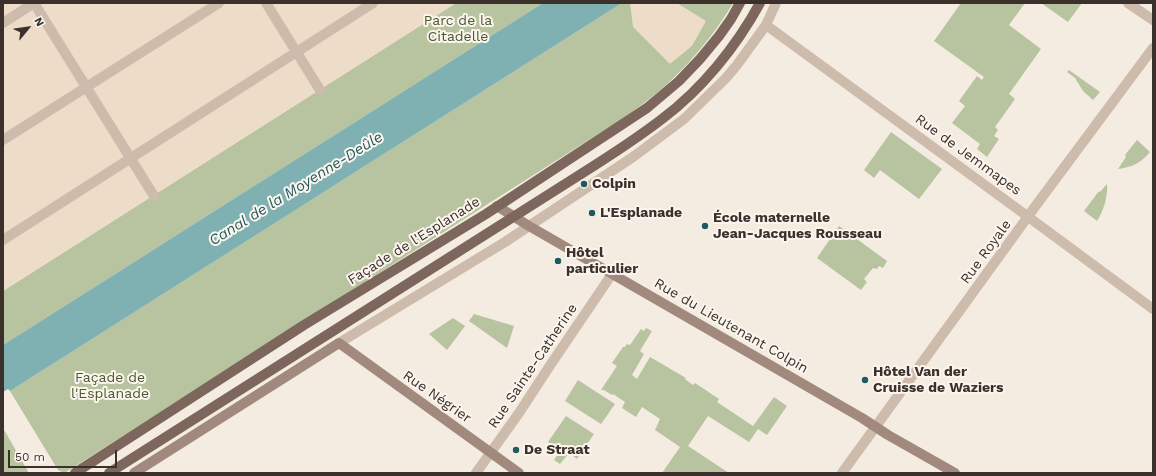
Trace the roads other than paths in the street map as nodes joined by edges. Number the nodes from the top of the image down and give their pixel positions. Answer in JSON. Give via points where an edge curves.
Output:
{"nodes":[{"id":1,"x":34,"y":3,"type":"edge"},
{"id":2,"x":219,"y":3,"type":"edge"},
{"id":3,"x":266,"y":3,"type":"edge"},
{"id":4,"x":373,"y":3,"type":"edge"},
{"id":5,"x":740,"y":3,"type":"edge"},
{"id":6,"x":760,"y":3,"type":"edge"},
{"id":7,"x":776,"y":3,"type":"edge"},
{"id":8,"x":1128,"y":3,"type":"edge"},
{"id":9,"x":1153,"y":20,"type":"edge"},
{"id":10,"x":3,"y":23,"type":"edge"},
{"id":11,"x":766,"y":25,"type":"junction"},
{"id":12,"x":1153,"y":48,"type":"edge"},
{"id":13,"x":297,"y":52,"type":"junction"},
{"id":14,"x":86,"y":87,"type":"junction"},
{"id":15,"x":320,"y":90,"type":"dead end"},
{"id":16,"x":3,"y":140,"type":"edge"},
{"id":17,"x":131,"y":159,"type":"junction"},
{"id":18,"x":154,"y":196,"type":"dead end"},
{"id":19,"x":497,"y":206,"type":"junction"},
{"id":20,"x":514,"y":217,"type":"junction"},
{"id":21,"x":1029,"y":217,"type":"junction"},
{"id":22,"x":529,"y":226,"type":"junction"},
{"id":23,"x":3,"y":240,"type":"edge"},
{"id":24,"x":612,"y":274,"type":"junction"},
{"id":25,"x":1153,"y":309,"type":"edge"},
{"id":26,"x":339,"y":343,"type":"junction"},
{"id":27,"x":876,"y":427,"type":"junction"},
{"id":28,"x":491,"y":452,"type":"junction"},
{"id":29,"x":75,"y":473,"type":"edge"},
{"id":30,"x":109,"y":473,"type":"edge"},
{"id":31,"x":134,"y":473,"type":"edge"},
{"id":32,"x":476,"y":473,"type":"edge"},
{"id":33,"x":520,"y":473,"type":"edge"},
{"id":34,"x":842,"y":473,"type":"edge"},
{"id":35,"x":956,"y":473,"type":"edge"}],
"edges":[{"from":1,"to":10,"type":"street"},
{"from":1,"to":14,"type":"street"},
{"from":2,"to":14,"type":"street"},
{"from":3,"to":13,"type":"street"},
{"from":4,"to":13,"type":"street"},
{"from":5,"to":19,"type":"main road","name":"Façade de l'Esplanade","via":[[709,48],[679,82],[658,100]]},
{"from":6,"to":20,"type":"main road","via":[[745,30],[725,56],[695,90],[663,119]]},
{"from":7,"to":11,"type":"street"},
{"from":8,"to":9,"type":"street"},
{"from":11,"to":21,"type":"street","name":"Rue de Jemmapes"},
{"from":11,"to":22,"type":"street","via":[[726,78],[684,119],[633,158]]},
{"from":12,"to":21,"type":"street","name":"Rue Royale"},
{"from":13,"to":15,"type":"street"},
{"from":13,"to":17,"type":"street"},
{"from":14,"to":16,"type":"street"},
{"from":14,"to":17,"type":"street"},
{"from":17,"to":18,"type":"street"},
{"from":17,"to":23,"type":"street"},
{"from":19,"to":20,"type":"street","name":"Rue du Lieutenant Colpin"},
{"from":19,"to":29,"type":"main road","name":"Façade de l'Esplanade","via":[[304,325]]},
{"from":20,"to":22,"type":"street","name":"Rue du Lieutenant Colpin"},
{"from":20,"to":30,"type":"main road"},
{"from":21,"to":25,"type":"street","name":"Rue de Jemmapes"},
{"from":21,"to":27,"type":"street","name":"Rue Royale"},
{"from":22,"to":24,"type":"street","name":"Rue du Lieutenant Colpin"},
{"from":22,"to":26,"type":"street"},
{"from":24,"to":27,"type":"street","name":"Rue du Lieutenant Colpin"},
{"from":24,"to":28,"type":"street","name":"Rue Sainte-Catherine"},
{"from":26,"to":28,"type":"street","name":"Rue Négrier"},
{"from":26,"to":31,"type":"street"},
{"from":27,"to":34,"type":"street","name":"Rue Royale"},
{"from":27,"to":35,"type":"street","name":"Rue du Lieutenant Colpin"},
{"from":28,"to":32,"type":"street","name":"Rue Sainte-Catherine"},
{"from":28,"to":33,"type":"street","name":"Rue Négrier"}]}
